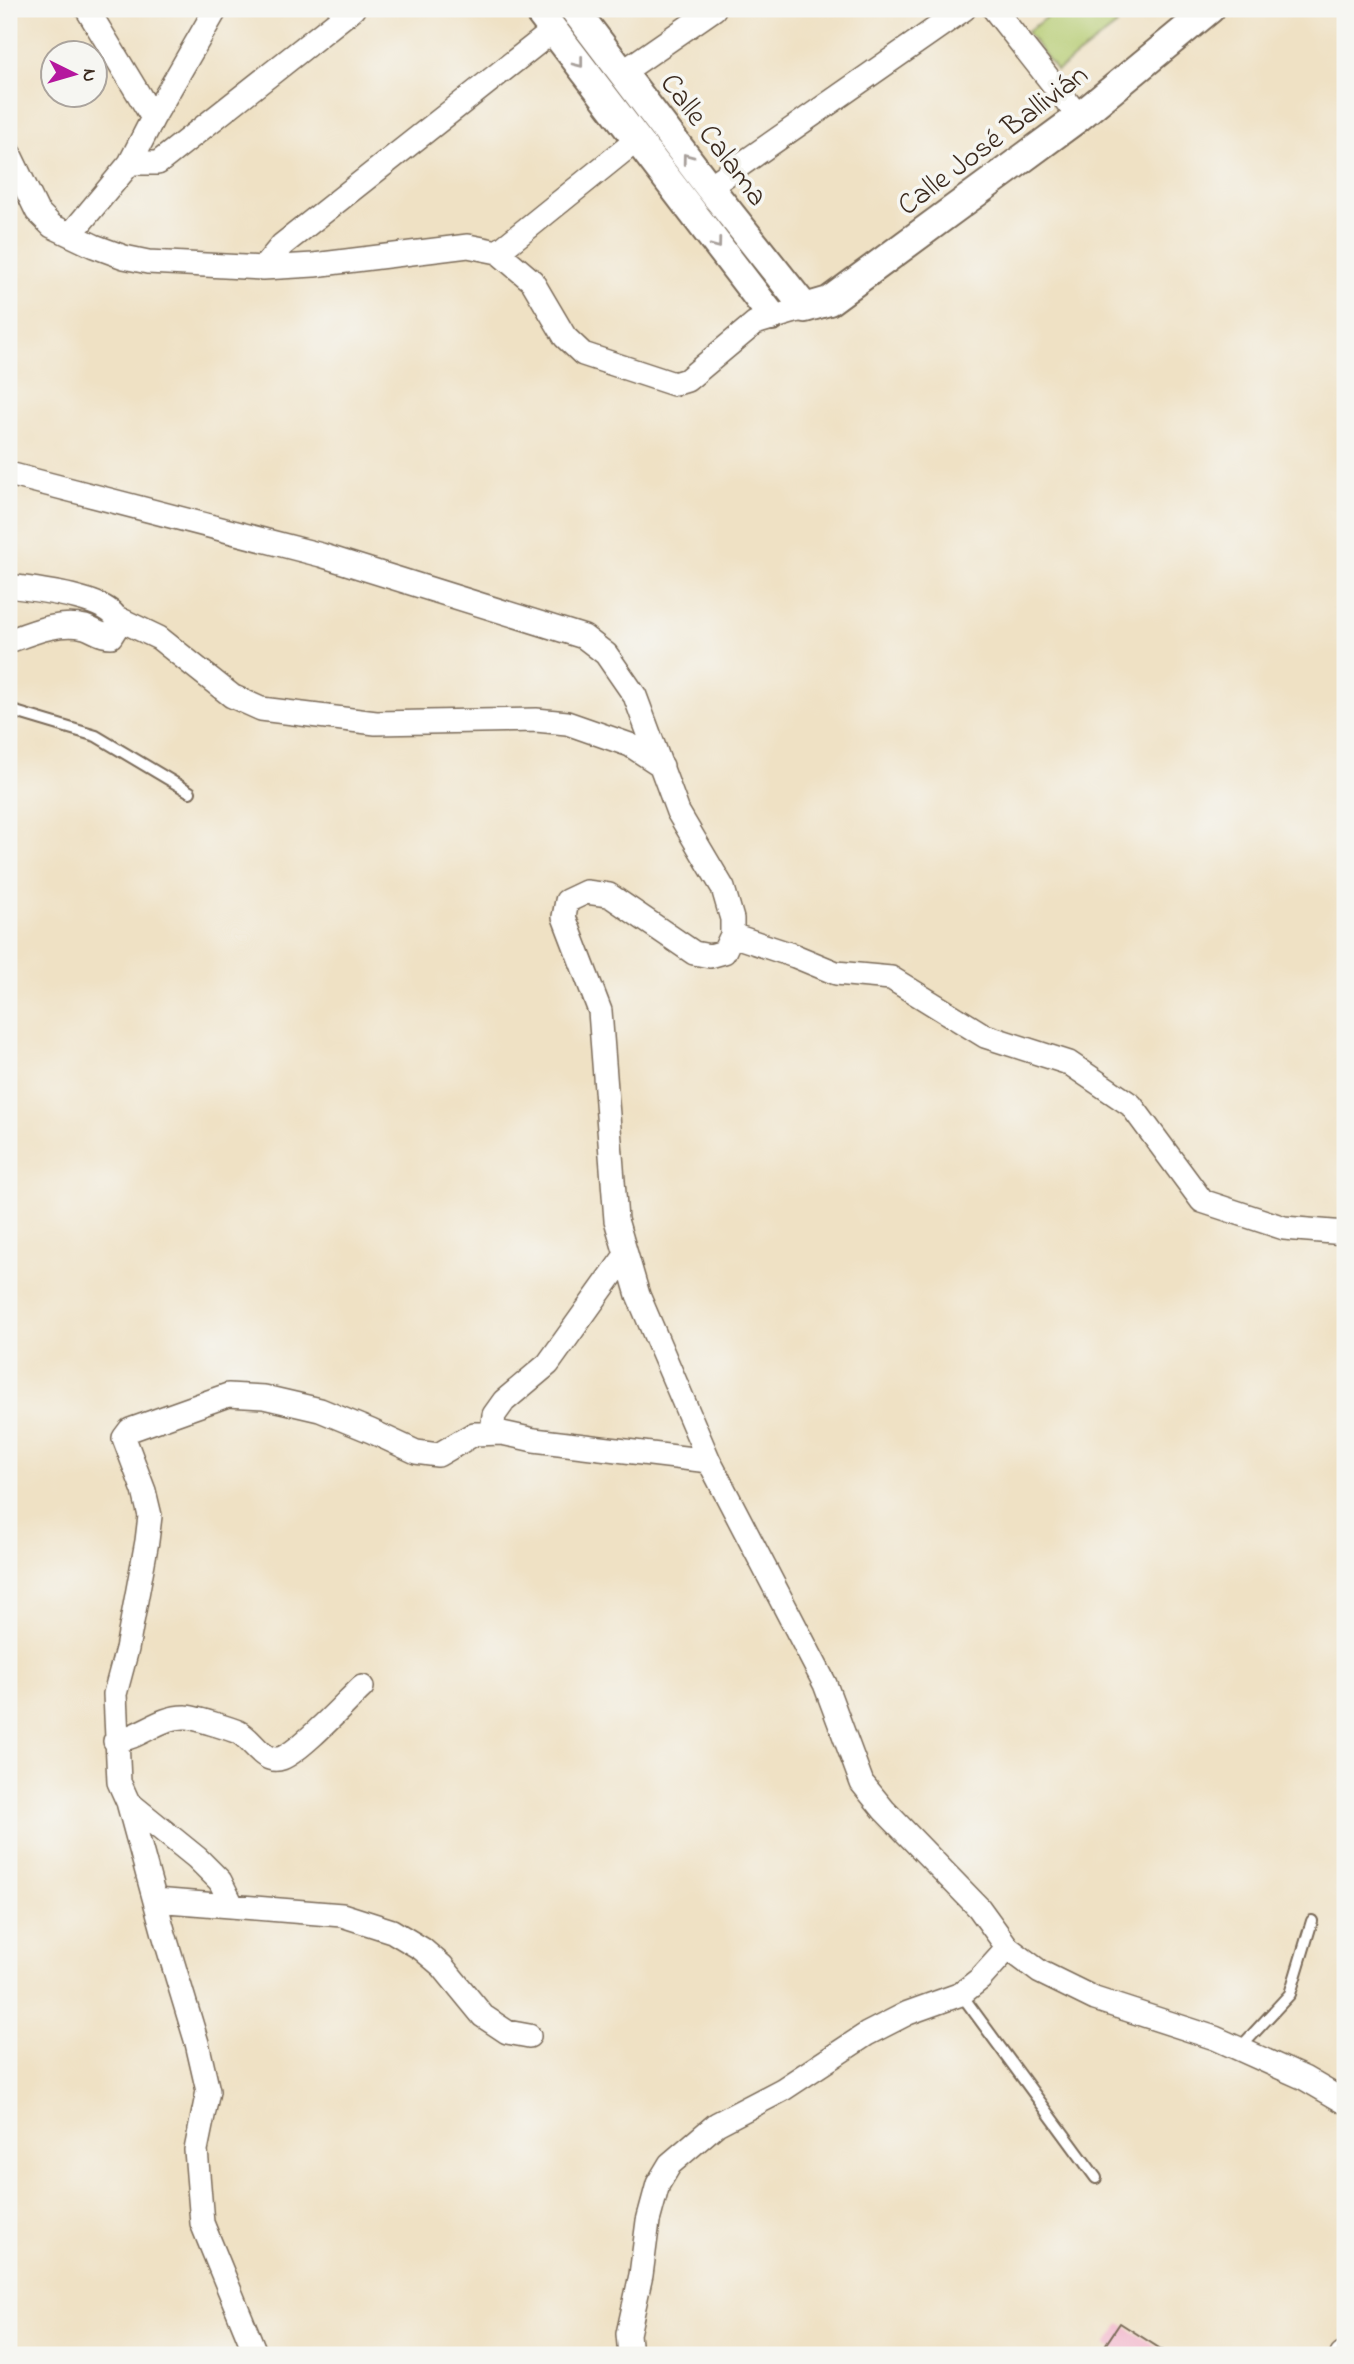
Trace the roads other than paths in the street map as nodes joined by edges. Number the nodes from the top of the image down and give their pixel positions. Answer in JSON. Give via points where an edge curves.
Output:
{"nodes":[{"id":1,"x":216,"y":9,"type":"edge"},
{"id":2,"x":353,"y":9,"type":"edge"},
{"id":3,"x":575,"y":9,"type":"edge"},
{"id":4,"x":714,"y":9,"type":"edge"},
{"id":5,"x":964,"y":9,"type":"edge"},
{"id":6,"x":994,"y":9,"type":"edge"},
{"id":7,"x":1210,"y":9,"type":"edge"},
{"id":8,"x":91,"y":10,"type":"edge"},
{"id":9,"x":545,"y":19,"type":"edge"},
{"id":10,"x":623,"y":72,"type":"junction"},
{"id":11,"x":1079,"y":117,"type":"junction"},
{"id":12,"x":153,"y":118,"type":"junction"},
{"id":13,"x":638,"y":139,"type":"junction"},
{"id":14,"x":9,"y":153,"type":"edge"},
{"id":15,"x":130,"y":163,"type":"junction"},
{"id":16,"x":709,"y":187,"type":"junction"},
{"id":17,"x":71,"y":234,"type":"junction"},
{"id":18,"x":498,"y":252,"type":"junction"},
{"id":19,"x":263,"y":268,"type":"junction"},
{"id":20,"x":805,"y":308,"type":"junction"},
{"id":21,"x":772,"y":316,"type":"junction"},
{"id":22,"x":9,"y":474,"type":"edge"},
{"id":23,"x":9,"y":586,"type":"edge"},
{"id":24,"x":117,"y":618,"type":"junction"},
{"id":25,"x":9,"y":641,"type":"edge"},
{"id":26,"x":9,"y":710,"type":"edge"},
{"id":27,"x":662,"y":766,"type":"junction"},
{"id":28,"x":190,"y":792,"type":"dead end"},
{"id":29,"x":732,"y":934,"type":"junction"},
{"id":30,"x":1345,"y":1233,"type":"edge"},
{"id":31,"x":626,"y":1255,"type":"junction"},
{"id":32,"x":492,"y":1433,"type":"junction"},
{"id":33,"x":709,"y":1461,"type":"junction"},
{"id":34,"x":362,"y":1687,"type":"dead end"},
{"id":35,"x":116,"y":1741,"type":"junction"},
{"id":36,"x":128,"y":1802,"type":"junction"},
{"id":37,"x":155,"y":1900,"type":"junction"},
{"id":38,"x":232,"y":1905,"type":"junction"},
{"id":39,"x":1312,"y":1921,"type":"dead end"},
{"id":40,"x":1008,"y":1948,"type":"junction"},
{"id":41,"x":961,"y":1994,"type":"junction"},
{"id":42,"x":529,"y":2036,"type":"dead end"},
{"id":43,"x":1239,"y":2049,"type":"junction"},
{"id":44,"x":1345,"y":2102,"type":"edge"},
{"id":45,"x":1096,"y":2178,"type":"dead end"},
{"id":46,"x":256,"y":2355,"type":"edge"},
{"id":47,"x":630,"y":2355,"type":"edge"}],
"edges":[{"from":1,"to":12,"type":"street"},
{"from":2,"to":15,"type":"street","via":[[158,163]]},
{"from":3,"to":10,"type":"street","name":"Calle Calama"},
{"from":4,"to":10,"type":"street"},
{"from":5,"to":16,"type":"street"},
{"from":6,"to":11,"type":"street"},
{"from":7,"to":11,"type":"street","name":"Calle José Ballivián"},
{"from":8,"to":12,"type":"street"},
{"from":9,"to":13,"type":"street","one_way":true},
{"from":9,"to":19,"type":"street","via":[[282,245]]},
{"from":16,"to":10,"type":"street","name":"Calle Calama","one_way":true},
{"from":11,"to":20,"type":"street","name":"Calle José Ballivián","via":[[829,301]]},
{"from":12,"to":15,"type":"street"},
{"from":13,"to":18,"type":"street"},
{"from":13,"to":21,"type":"street","one_way":true},
{"from":14,"to":17,"type":"street","via":[[37,211],[52,226]]},
{"from":15,"to":17,"type":"street"},
{"from":16,"to":20,"type":"street","name":"Calle Calama"},
{"from":17,"to":19,"type":"street","via":[[124,257],[149,262]]},
{"from":18,"to":19,"type":"street","via":[[468,246]]},
{"from":18,"to":21,"type":"street","via":[[532,281],[565,337],[583,354],[674,384],[687,380],[755,323]]},
{"from":20,"to":21,"type":"street"},
{"from":22,"to":27,"type":"street","via":[[321,555],[584,637],[606,654],[635,696]]},
{"from":23,"to":24,"type":"street","via":[[85,600]]},
{"from":24,"to":25,"type":"street","via":[[111,636],[87,628],[50,627]]},
{"from":24,"to":27,"type":"street","via":[[159,638],[232,696],[261,709],[376,723],[567,723],[630,746]]},
{"from":26,"to":28,"type":"lane","via":[[96,736]]},
{"from":27,"to":29,"type":"street","via":[[678,813],[723,888]]},
{"from":29,"to":30,"type":"street","via":[[836,973],[891,978],[985,1036],[1069,1063],[1130,1105],[1202,1201],[1284,1228]]},
{"from":29,"to":31,"type":"street","via":[[724,952],[710,956],[695,953],[609,895],[586,892],[567,901],[564,918],[600,1011],[617,1220]]},
{"from":31,"to":32,"type":"street","via":[[548,1364],[504,1401],[494,1415]]},
{"from":31,"to":33,"type":"street","via":[[638,1295]]},
{"from":32,"to":33,"type":"street"},
{"from":32,"to":35,"type":"street","via":[[474,1434],[438,1455],[416,1452],[320,1410],[264,1397],[228,1395],[130,1430],[124,1438],[150,1516],[115,1695]]},
{"from":33,"to":40,"type":"street","via":[[825,1684],[862,1783],[979,1908]]},
{"from":34,"to":35,"type":"street","via":[[283,1758],[263,1755],[236,1731],[187,1717]]},
{"from":35,"to":36,"type":"street","via":[[119,1782]]},
{"from":36,"to":37,"type":"street"},
{"from":36,"to":38,"type":"street","via":[[197,1858],[220,1881]]},
{"from":37,"to":38,"type":"street"},
{"from":37,"to":46,"type":"street","via":[[208,2091],[196,2150],[202,2222]]},
{"from":38,"to":42,"type":"street","via":[[342,1915],[392,1931],[443,1966],[483,2016],[507,2032]]},
{"from":39,"to":43,"type":"lane","via":[[1290,1994]]},
{"from":40,"to":41,"type":"street"},
{"from":40,"to":43,"type":"street","via":[[1040,1972],[1095,1999]]},
{"from":41,"to":45,"type":"lane"},
{"from":41,"to":47,"type":"street","via":[[867,2034],[782,2090],[717,2124],[670,2164],[658,2185],[648,2221],[628,2334]]},
{"from":43,"to":44,"type":"street"}]}
